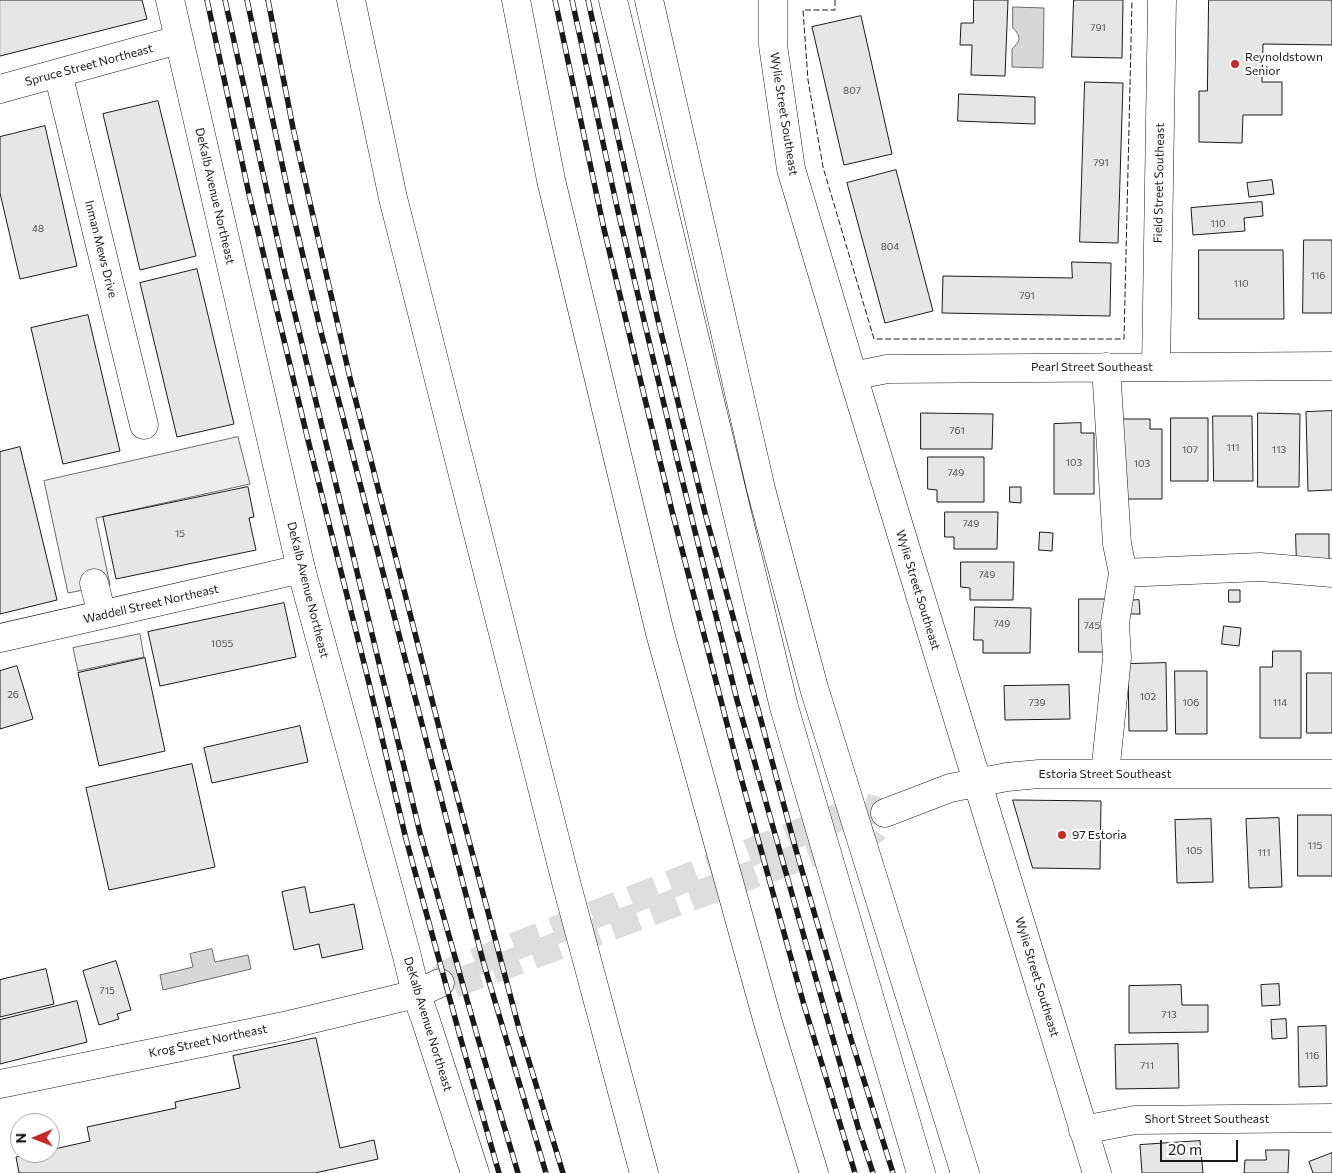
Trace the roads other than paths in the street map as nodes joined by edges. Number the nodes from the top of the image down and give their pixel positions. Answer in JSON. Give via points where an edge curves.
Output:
{"nodes":[{"id":1,"x":170,"y":0,"type":"edge"},
{"id":2,"x":351,"y":0,"type":"edge"},
{"id":3,"x":516,"y":0,"type":"edge"},
{"id":4,"x":613,"y":0,"type":"edge"},
{"id":5,"x":650,"y":0,"type":"edge"},
{"id":6,"x":773,"y":0,"type":"edge"},
{"id":7,"x":1162,"y":0,"type":"edge"},
{"id":8,"x":178,"y":40,"type":"junction"},
{"id":9,"x":58,"y":73,"type":"junction"},
{"id":10,"x":0,"y":89,"type":"edge"},
{"id":11,"x":1332,"y":366,"type":"edge"},
{"id":12,"x":1106,"y":367,"type":"junction"},
{"id":13,"x":1156,"y":367,"type":"junction"},
{"id":14,"x":853,"y":376,"type":"junction"},
{"id":15,"x":144,"y":426,"type":"dead end"},
{"id":16,"x":301,"y":569,"type":"junction"},
{"id":17,"x":1123,"y":573,"type":"junction"},
{"id":18,"x":1332,"y":573,"type":"edge"},
{"id":19,"x":94,"y":583,"type":"dead end"},
{"id":20,"x":102,"y":615,"type":"junction"},
{"id":21,"x":0,"y":638,"type":"edge"},
{"id":22,"x":1105,"y":774,"type":"junction"},
{"id":23,"x":1332,"y":774,"type":"edge"},
{"id":24,"x":977,"y":782,"type":"junction"},
{"id":25,"x":885,"y":813,"type":"tunnel mouth"},
{"id":26,"x":440,"y":983,"type":"dead end"},
{"id":27,"x":416,"y":994,"type":"junction"},
{"id":28,"x":0,"y":1084,"type":"edge"},
{"id":29,"x":1332,"y":1118,"type":"edge"},
{"id":30,"x":1084,"y":1130,"type":"junction"},
{"id":31,"x":475,"y":1173,"type":"edge"},
{"id":32,"x":644,"y":1173,"type":"edge"},
{"id":33,"x":814,"y":1173,"type":"edge"},
{"id":34,"x":921,"y":1173,"type":"edge"},
{"id":35,"x":965,"y":1173,"type":"edge"},
{"id":36,"x":1097,"y":1173,"type":"edge"}],
"edges":[{"from":1,"to":8,"type":"street","name":"DeKalb Avenue Northeast"},
{"from":2,"to":32,"type":"street","via":[[393,198],[563,873]]},
{"from":3,"to":33,"type":"street","via":[[551,180],[660,633],[769,1026]]},
{"from":4,"to":34,"type":"street","via":[[784,708]]},
{"from":5,"to":35,"type":"street","via":[[761,489],[814,688]]},
{"from":6,"to":14,"type":"street","name":"Wylie Street Southeast","via":[[773,46],[791,169]]},
{"from":7,"to":13,"type":"street","name":"Field Street Southeast"},
{"from":8,"to":9,"type":"street","name":"Spruce Street Northeast"},
{"from":8,"to":16,"type":"street","name":"DeKalb Avenue Northeast"},
{"from":9,"to":10,"type":"street","name":"Spruce Street Northeast"},
{"from":9,"to":15,"type":"street","name":"Inman Mews Drive"},
{"from":11,"to":13,"type":"street","name":"Pearl Street Southeast"},
{"from":12,"to":13,"type":"street","name":"Pearl Street Southeast"},
{"from":12,"to":14,"type":"street","name":"Pearl Street Southeast","via":[[887,369]]},
{"from":12,"to":17,"type":"street","via":[[1117,544]]},
{"from":14,"to":24,"type":"street","name":"Wylie Street Southeast"},
{"from":16,"to":20,"type":"street","name":"Waddell Street Northeast"},
{"from":16,"to":27,"type":"street","name":"DeKalb Avenue Northeast"},
{"from":17,"to":18,"type":"street","via":[[1260,567]]},
{"from":17,"to":22,"type":"street","via":[[1115,622],[1117,658]]},
{"from":19,"to":20,"type":"street"},
{"from":20,"to":21,"type":"street","name":"Waddell Street Northeast"},
{"from":22,"to":23,"type":"street","name":"Estoria Street Southeast"},
{"from":22,"to":24,"type":"street","name":"Estoria Street Southeast","via":[[1039,774]]},
{"from":24,"to":25,"type":"street","name":"Estoria Street Southeast","via":[[950,788]]},
{"from":24,"to":30,"type":"street","name":"Wylie Street Southeast"},
{"from":26,"to":27,"type":"street","name":"Krog Street Northeast"},
{"from":27,"to":28,"type":"street","name":"Krog Street Northeast","via":[[284,1026]]},
{"from":27,"to":31,"type":"street","name":"DeKalb Avenue Northeast"},
{"from":29,"to":30,"type":"street","name":"Short Street Southeast","via":[[1135,1120]]},
{"from":30,"to":36,"type":"street","name":"Wylie Street Southeast"}]}
